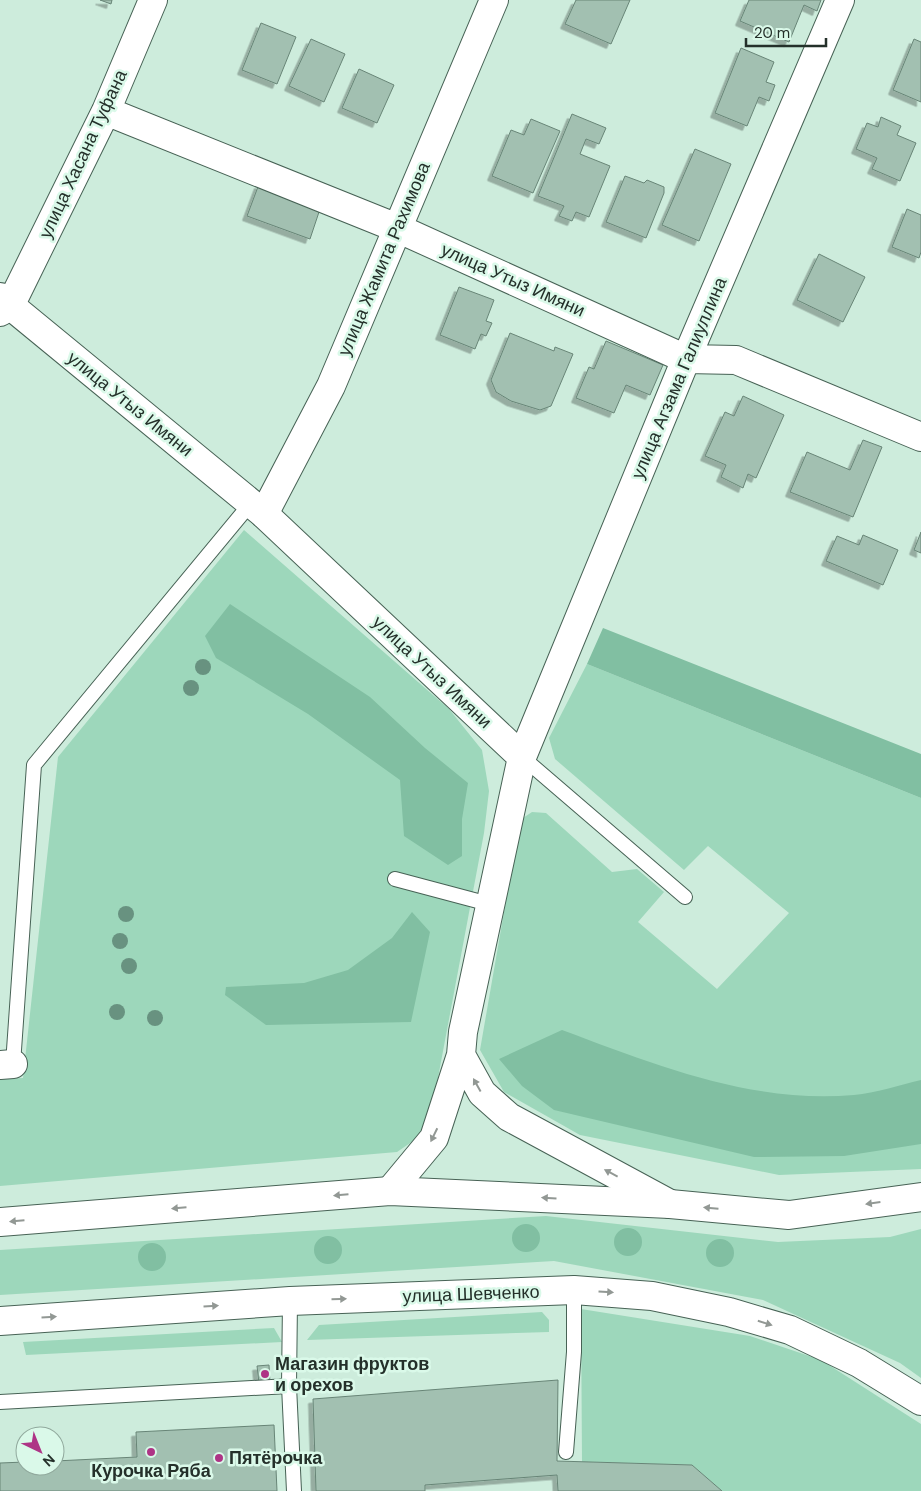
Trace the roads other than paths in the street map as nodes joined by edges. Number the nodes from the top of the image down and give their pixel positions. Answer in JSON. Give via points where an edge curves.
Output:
{"nodes":[{"id":1,"x":153,"y":0,"type":"edge"},
{"id":2,"x":494,"y":0,"type":"edge"},
{"id":3,"x":840,"y":0,"type":"edge"},
{"id":4,"x":106,"y":111,"type":"junction"},
{"id":5,"x":397,"y":228,"type":"junction"},
{"id":6,"x":3,"y":305,"type":"edge"},
{"id":7,"x":686,"y":359,"type":"junction"},
{"id":8,"x":921,"y":437,"type":"edge"},
{"id":9,"x":258,"y":508,"type":"junction"},
{"id":10,"x":522,"y":757,"type":"junction"},
{"id":11,"x":395,"y":879,"type":"dead end"},
{"id":12,"x":685,"y":897,"type":"dead end"},
{"id":13,"x":490,"y":904,"type":"junction"},
{"id":14,"x":461,"y":1055,"type":"junction"},
{"id":15,"x":6,"y":1065,"type":"edge"},
{"id":16,"x":390,"y":1191,"type":"junction"},
{"id":17,"x":921,"y":1197,"type":"edge"},
{"id":18,"x":670,"y":1204,"type":"junction"},
{"id":19,"x":0,"y":1222,"type":"edge"},
{"id":20,"x":574,"y":1290,"type":"junction"},
{"id":21,"x":290,"y":1301,"type":"junction"},
{"id":22,"x":0,"y":1321,"type":"edge"},
{"id":23,"x":289,"y":1386,"type":"junction"},
{"id":24,"x":921,"y":1401,"type":"edge"},
{"id":25,"x":0,"y":1402,"type":"edge"},
{"id":26,"x":566,"y":1452,"type":"dead end"},
{"id":27,"x":294,"y":1491,"type":"edge"}],
"edges":[{"from":1,"to":4,"type":"street","name":"улица Хасана Туфана"},
{"from":2,"to":5,"type":"street","name":"улица Жамита Рахимова"},
{"from":3,"to":7,"type":"street","name":"улица Агзама Галиуллина"},
{"from":4,"to":5,"type":"street","name":"улица Утыз Имяни"},
{"from":4,"to":6,"type":"street","name":"улица Хасана Туфана"},
{"from":5,"to":7,"type":"street","name":"улица Утыз Имяни"},
{"from":5,"to":9,"type":"street","name":"улица Жамита Рахимова","via":[[331,386]]},
{"from":6,"to":9,"type":"street","name":"улица Утыз Имяни"},
{"from":7,"to":8,"type":"street","name":"улица Утыз Имяни","via":[[736,360]]},
{"from":7,"to":10,"type":"street","name":"улица Агзама Галиуллина"},
{"from":9,"to":10,"type":"street","name":"улица Утыз Имяни"},
{"from":9,"to":15,"type":"lane","via":[[34,765]]},
{"from":10,"to":12,"type":"lane"},
{"from":10,"to":13,"type":"street","name":"улица Агзама Галиуллина"},
{"from":11,"to":13,"type":"lane"},
{"from":13,"to":14,"type":"street","name":"улица Агзама Галиуллина"},
{"from":14,"to":16,"type":"street","name":"улица Агзама Галиуллина","one_way":true,"via":[[434,1138]]},
{"from":18,"to":14,"type":"street","one_way":true,"via":[[509,1117],[482,1093]]},
{"from":18,"to":16,"type":"street","one_way":true},
{"from":16,"to":19,"type":"street","one_way":true},
{"from":17,"to":18,"type":"street","one_way":true,"via":[[789,1215]]},
{"from":21,"to":20,"type":"street","name":"улица Шевченко","one_way":true},
{"from":20,"to":24,"type":"street","name":"улица Шевченко","one_way":true,"via":[[652,1296],[729,1312],[790,1330],[859,1363]]},
{"from":20,"to":26,"type":"lane","via":[[574,1352]]},
{"from":22,"to":21,"type":"street","name":"улица Шевченко","one_way":true},
{"from":21,"to":23,"type":"lane"},
{"from":23,"to":25,"type":"lane"},
{"from":23,"to":27,"type":"lane"}]}
